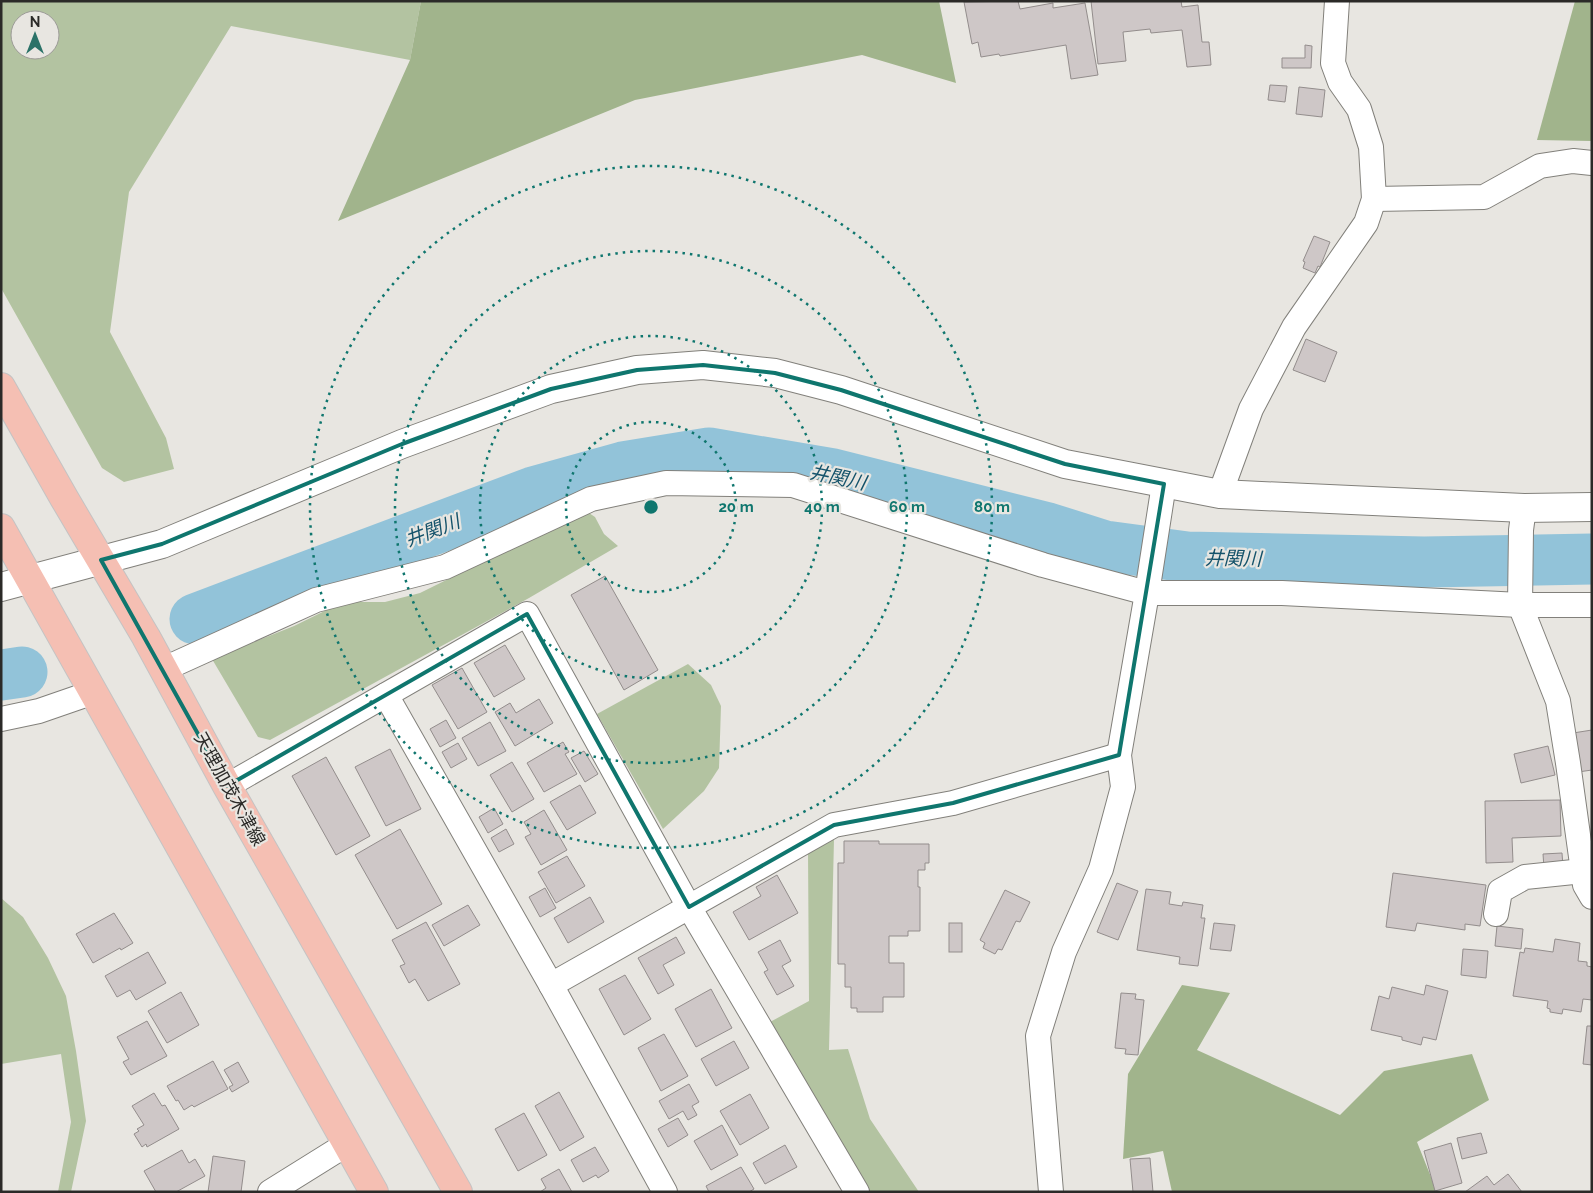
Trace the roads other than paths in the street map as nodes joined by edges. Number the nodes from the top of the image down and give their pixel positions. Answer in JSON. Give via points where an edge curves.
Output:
{"nodes":[{"id":1,"x":1337,"y":1,"type":"edge"},
{"id":2,"x":1592,"y":163,"type":"edge"},
{"id":3,"x":1374,"y":199,"type":"junction"},
{"id":4,"x":1,"y":387,"type":"edge"},
{"id":5,"x":1164,"y":484,"type":"junction"},
{"id":6,"x":1220,"y":494,"type":"junction"},
{"id":7,"x":1592,"y":507,"type":"edge"},
{"id":8,"x":1524,"y":508,"type":"junction"},
{"id":9,"x":1,"y":528,"type":"edge"},
{"id":10,"x":101,"y":560,"type":"junction"},
{"id":11,"x":30,"y":579,"type":"junction"},
{"id":12,"x":1,"y":587,"type":"edge"},
{"id":13,"x":1147,"y":593,"type":"junction"},
{"id":14,"x":1520,"y":605,"type":"junction"},
{"id":15,"x":1592,"y":605,"type":"edge"},
{"id":16,"x":164,"y":668,"type":"junction"},
{"id":17,"x":94,"y":692,"type":"junction"},
{"id":18,"x":386,"y":695,"type":"junction"},
{"id":19,"x":1,"y":719,"type":"edge"},
{"id":20,"x":1119,"y":755,"type":"junction"},
{"id":21,"x":227,"y":786,"type":"junction"},
{"id":22,"x":1583,"y":871,"type":"junction"},
{"id":23,"x":1592,"y":897,"type":"edge"},
{"id":24,"x":689,"y":907,"type":"junction"},
{"id":25,"x":1496,"y":914,"type":"dead end"},
{"id":26,"x":551,"y":985,"type":"junction"},
{"id":27,"x":347,"y":1144,"type":"junction"},
{"id":28,"x":270,"y":1192,"type":"edge"},
{"id":29,"x":374,"y":1192,"type":"edge"},
{"id":30,"x":458,"y":1192,"type":"edge"},
{"id":31,"x":665,"y":1192,"type":"edge"},
{"id":32,"x":857,"y":1192,"type":"edge"},
{"id":33,"x":1051,"y":1192,"type":"edge"}],
"edges":[{"from":1,"to":3,"type":"street","via":[[1333,63],[1340,82],[1359,110],[1371,147]]},
{"from":2,"to":3,"type":"street","via":[[1573,160],[1540,166],[1484,197]]},
{"from":3,"to":6,"type":"street","via":[[1366,222],[1285,343],[1251,409]]},
{"from":4,"to":10,"type":"main road","name":"天理加茂木津線"},
{"from":5,"to":6,"type":"street"},
{"from":5,"to":10,"type":"street","via":[[1065,464],[841,390],[775,373],[703,365],[637,370],[551,390],[402,444],[162,544]]},
{"from":5,"to":13,"type":"street"},
{"from":6,"to":8,"type":"street"},
{"from":7,"to":8,"type":"street"},
{"from":8,"to":14,"type":"street"},
{"from":9,"to":11,"type":"main road"},
{"from":10,"to":11,"type":"street"},
{"from":10,"to":16,"type":"main road","name":"天理加茂木津線"},
{"from":11,"to":12,"type":"street"},
{"from":11,"to":17,"type":"main road"},
{"from":13,"to":14,"type":"street","via":[[1282,593]]},
{"from":13,"to":16,"type":"street","via":[[1043,565],[793,485],[666,483],[591,499],[446,567],[316,600]]},
{"from":13,"to":20,"type":"street"},
{"from":14,"to":15,"type":"street"},
{"from":14,"to":22,"type":"street","via":[[1558,701]]},
{"from":16,"to":21,"type":"main road","name":"天理加茂木津線"},
{"from":17,"to":19,"type":"street","via":[[39,711]]},
{"from":17,"to":27,"type":"main road"},
{"from":18,"to":21,"type":"street"},
{"from":18,"to":24,"type":"street","via":[[527,614]]},
{"from":18,"to":26,"type":"street"},
{"from":20,"to":24,"type":"street","via":[[953,803],[834,825]]},
{"from":20,"to":33,"type":"street","via":[[1123,787],[1101,869],[1064,952],[1038,1036]]},
{"from":21,"to":30,"type":"main road","name":"天理加茂木津線"},
{"from":22,"to":23,"type":"street","via":[[1585,885]]},
{"from":22,"to":25,"type":"street","via":[[1525,877],[1500,891]]},
{"from":24,"to":26,"type":"street"},
{"from":24,"to":32,"type":"street"},
{"from":26,"to":31,"type":"street"},
{"from":27,"to":28,"type":"street"},
{"from":27,"to":29,"type":"main road"}]}
